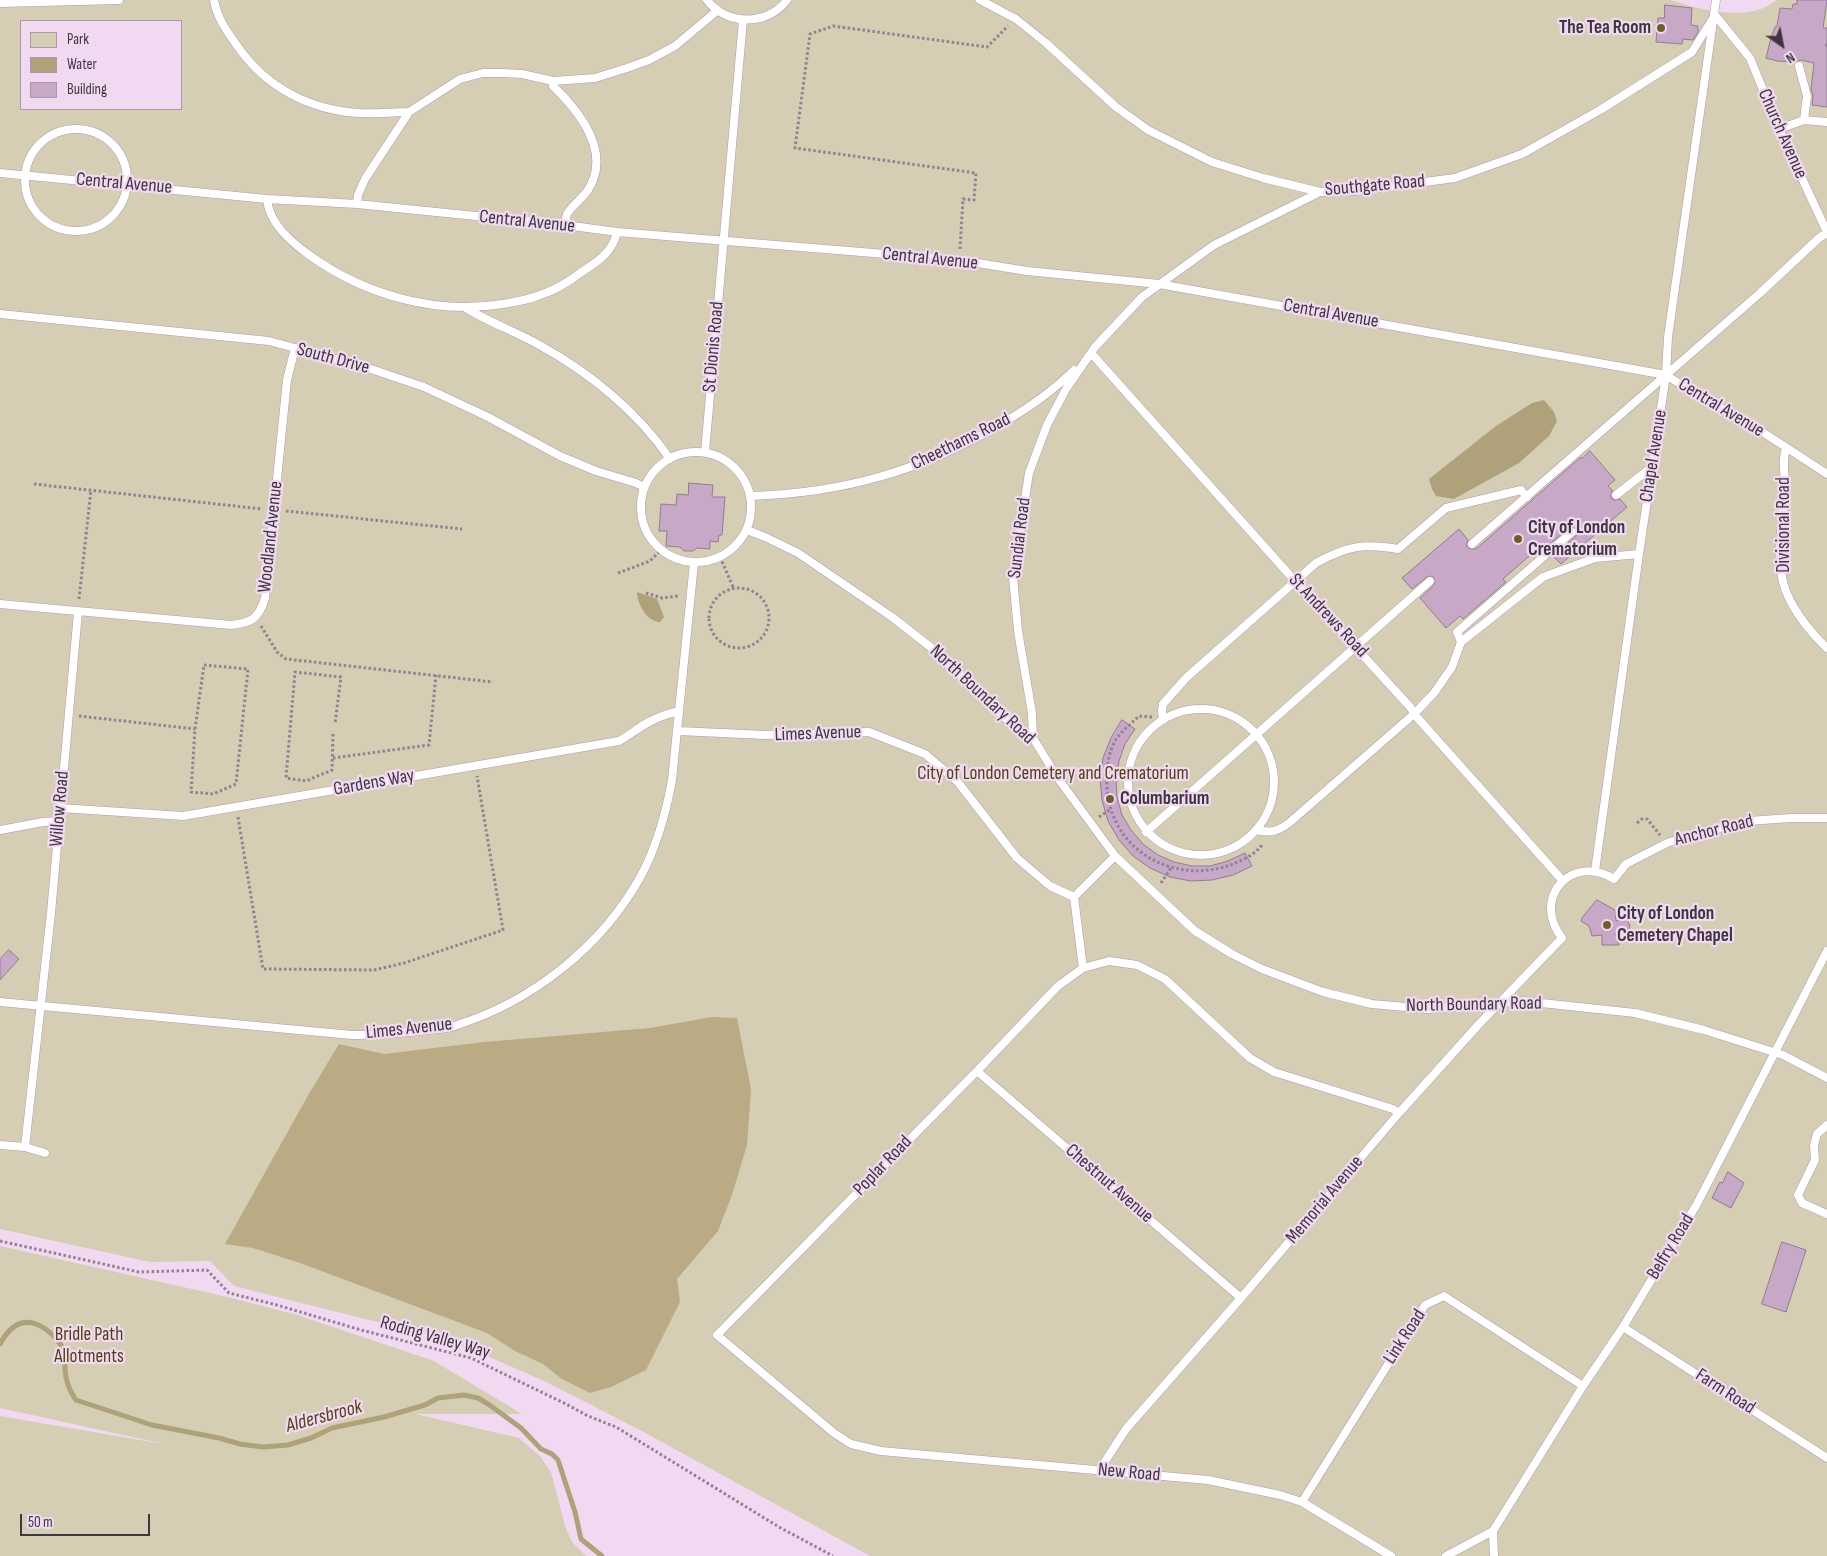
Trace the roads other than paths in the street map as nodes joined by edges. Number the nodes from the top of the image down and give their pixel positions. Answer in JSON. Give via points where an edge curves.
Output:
{"nodes":[{"id":1,"x":119,"y":0,"type":"edge"},
{"id":2,"x":214,"y":0,"type":"edge"},
{"id":3,"x":707,"y":0,"type":"edge"},
{"id":4,"x":787,"y":0,"type":"edge"},
{"id":5,"x":980,"y":0,"type":"edge"},
{"id":6,"x":1716,"y":0,"type":"edge"},
{"id":7,"x":0,"y":3,"type":"edge"},
{"id":8,"x":718,"y":10,"type":"junction"},
{"id":9,"x":1715,"y":13,"type":"junction"},
{"id":10,"x":743,"y":20,"type":"junction"},
{"id":11,"x":1799,"y":66,"type":"dead end"},
{"id":12,"x":553,"y":82,"type":"junction"},
{"id":13,"x":409,"y":112,"type":"junction"},
{"id":14,"x":1804,"y":120,"type":"junction"},
{"id":15,"x":1827,"y":122,"type":"edge"},
{"id":16,"x":1778,"y":129,"type":"junction"},
{"id":17,"x":0,"y":173,"type":"edge"},
{"id":18,"x":25,"y":176,"type":"junction"},
{"id":19,"x":127,"y":184,"type":"junction"},
{"id":20,"x":1320,"y":192,"type":"junction"},
{"id":21,"x":267,"y":199,"type":"junction"},
{"id":22,"x":358,"y":204,"type":"junction"},
{"id":23,"x":566,"y":225,"type":"junction"},
{"id":24,"x":616,"y":232,"type":"junction"},
{"id":25,"x":1827,"y":233,"type":"edge"},
{"id":26,"x":723,"y":241,"type":"junction"},
{"id":27,"x":1159,"y":284,"type":"junction"},
{"id":28,"x":466,"y":308,"type":"junction"},
{"id":29,"x":0,"y":314,"type":"edge"},
{"id":30,"x":295,"y":348,"type":"junction"},
{"id":31,"x":1091,"y":353,"type":"junction"},
{"id":32,"x":1666,"y":375,"type":"junction"},
{"id":33,"x":1786,"y":449,"type":"junction"},
{"id":34,"x":705,"y":452,"type":"junction"},
{"id":35,"x":670,"y":459,"type":"junction"},
{"id":36,"x":1652,"y":467,"type":"junction"},
{"id":37,"x":1827,"y":474,"type":"edge"},
{"id":38,"x":644,"y":487,"type":"junction"},
{"id":39,"x":1616,"y":495,"type":"dead end"},
{"id":40,"x":751,"y":496,"type":"junction"},
{"id":41,"x":1527,"y":496,"type":"junction"},
{"id":42,"x":747,"y":530,"type":"junction"},
{"id":43,"x":1572,"y":532,"type":"dead end"},
{"id":44,"x":1472,"y":544,"type":"dead end"},
{"id":45,"x":1639,"y":554,"type":"junction"},
{"id":46,"x":694,"y":563,"type":"junction"},
{"id":47,"x":1295,"y":581,"type":"junction"},
{"id":48,"x":1430,"y":581,"type":"dead end"},
{"id":49,"x":0,"y":604,"type":"edge"},
{"id":50,"x":78,"y":612,"type":"junction"},
{"id":51,"x":1461,"y":642,"type":"junction"},
{"id":52,"x":1356,"y":646,"type":"junction"},
{"id":53,"x":1827,"y":648,"type":"edge"},
{"id":54,"x":679,"y":711,"type":"junction"},
{"id":55,"x":1414,"y":714,"type":"junction"},
{"id":56,"x":1162,"y":720,"type":"junction"},
{"id":57,"x":678,"y":731,"type":"junction"},
{"id":58,"x":1256,"y":734,"type":"junction"},
{"id":59,"x":1033,"y":738,"type":"junction"},
{"id":60,"x":60,"y":808,"type":"junction"},
{"id":61,"x":1827,"y":818,"type":"edge"},
{"id":62,"x":59,"y":820,"type":"junction"},
{"id":63,"x":0,"y":830,"type":"edge"},
{"id":64,"x":1256,"y":830,"type":"junction"},
{"id":65,"x":1146,"y":832,"type":"junction"},
{"id":66,"x":1115,"y":856,"type":"junction"},
{"id":67,"x":1595,"y":871,"type":"junction"},
{"id":68,"x":1563,"y":881,"type":"junction"},
{"id":69,"x":1074,"y":897,"type":"junction"},
{"id":70,"x":1827,"y":951,"type":"edge"},
{"id":71,"x":1083,"y":968,"type":"junction"},
{"id":72,"x":0,"y":1002,"type":"edge"},
{"id":73,"x":1499,"y":1003,"type":"junction"},
{"id":74,"x":41,"y":1006,"type":"junction"},
{"id":75,"x":1774,"y":1053,"type":"junction"},
{"id":76,"x":977,"y":1070,"type":"junction"},
{"id":77,"x":1827,"y":1078,"type":"edge"},
{"id":78,"x":1399,"y":1113,"type":"junction"},
{"id":79,"x":1827,"y":1125,"type":"edge"},
{"id":80,"x":0,"y":1145,"type":"edge"},
{"id":81,"x":25,"y":1147,"type":"junction"},
{"id":82,"x":45,"y":1153,"type":"dead end"},
{"id":83,"x":1827,"y":1214,"type":"edge"},
{"id":84,"x":1241,"y":1298,"type":"junction"},
{"id":85,"x":1623,"y":1327,"type":"junction"},
{"id":86,"x":1583,"y":1386,"type":"junction"},
{"id":87,"x":851,"y":1444,"type":"joint"},
{"id":88,"x":1827,"y":1458,"type":"edge"},
{"id":89,"x":1103,"y":1471,"type":"junction"},
{"id":90,"x":1302,"y":1502,"type":"junction"},
{"id":91,"x":1493,"y":1531,"type":"junction"},
{"id":92,"x":1391,"y":1556,"type":"edge"},
{"id":93,"x":1446,"y":1556,"type":"edge"},
{"id":94,"x":1494,"y":1556,"type":"edge"}],
"edges":[{"from":1,"to":7,"type":"lane"},
{"from":2,"to":13,"type":"lane","via":[[224,27],[250,64],[296,98],[328,109],[359,113]]},
{"from":3,"to":8,"type":"lane"},
{"from":4,"to":10,"type":"lane","via":[[772,14]]},
{"from":5,"to":20,"type":"lane","name":"Southgate Road","via":[[1016,19],[1046,42],[1116,107],[1148,130],[1212,162]]},
{"from":6,"to":9,"type":"lane","name":"Chapel Avenue"},
{"from":8,"to":10,"type":"lane"},
{"from":8,"to":12,"type":"lane","via":[[675,46],[649,60],[595,78]]},
{"from":9,"to":16,"type":"lane","name":"Church Avenue","via":[[1750,58]]},
{"from":9,"to":20,"type":"lane","name":"Southgate Road","via":[[1692,52],[1522,154],[1455,178],[1357,191]]},
{"from":9,"to":32,"type":"lane","name":"Chapel Avenue","via":[[1668,337]]},
{"from":10,"to":26,"type":"lane","name":"St Dionis Road"},
{"from":11,"to":14,"type":"lane","via":[[1807,96]]},
{"from":12,"to":13,"type":"lane","via":[[522,74],[483,73],[460,79]]},
{"from":12,"to":23,"type":"lane","via":[[583,120],[596,152],[594,178],[567,214]]},
{"from":13,"to":22,"type":"lane","via":[[364,179]]},
{"from":14,"to":15,"type":"lane"},
{"from":14,"to":16,"type":"lane"},
{"from":16,"to":25,"type":"lane","name":"Church Avenue"},
{"from":17,"to":18,"type":"lane","name":"Central Avenue"},
{"from":18,"to":19,"type":"lane","name":"Central Avenue"},
{"from":18,"to":19,"type":"lane","via":[[26,192],[33,208],[59,228],[76,231],[93,229],[108,221],[119,208]]},
{"from":18,"to":19,"type":"lane","via":[[29,159],[52,134],[68,129],[85,129],[102,135],[115,145],[124,160]]},
{"from":19,"to":21,"type":"lane","name":"Central Avenue"},
{"from":20,"to":27,"type":"lane","via":[[1214,245]]},
{"from":21,"to":22,"type":"lane","name":"Central Avenue"},
{"from":21,"to":28,"type":"lane","via":[[268,209],[278,225],[297,246],[326,267],[367,288],[412,302]]},
{"from":22,"to":23,"type":"lane","name":"Central Avenue"},
{"from":23,"to":24,"type":"lane","name":"Central Avenue"},
{"from":24,"to":26,"type":"lane","name":"Central Avenue"},
{"from":24,"to":28,"type":"lane","via":[[615,241],[602,259],[569,282],[540,296]]},
{"from":25,"to":32,"type":"lane"},
{"from":26,"to":27,"type":"lane","name":"Central Avenue","via":[[959,260],[1027,271]]},
{"from":26,"to":34,"type":"lane","name":"St Dionis Road"},
{"from":27,"to":31,"type":"lane","via":[[1142,297]]},
{"from":27,"to":32,"type":"lane","name":"Central Avenue"},
{"from":28,"to":35,"type":"lane","via":[[540,345],[585,373],[628,410]]},
{"from":29,"to":30,"type":"lane","name":"South Drive","via":[[269,341]]},
{"from":30,"to":38,"type":"lane","name":"South Drive","via":[[424,387],[560,456]]},
{"from":30,"to":50,"type":"lane","name":"Woodland Avenue","via":[[287,380],[265,598],[261,610],[246,623],[232,625]]},
{"from":31,"to":40,"type":"lane","name":"Cheethams Road","via":[[1060,384],[1028,408],[976,439],[926,462],[869,480],[820,490]]},
{"from":31,"to":47,"type":"lane","name":"St Andrews Road"},
{"from":31,"to":59,"type":"lane","name":"Sundial Road","via":[[1046,425],[1029,473],[1013,577]]},
{"from":32,"to":33,"type":"lane","name":"Central Avenue"},
{"from":32,"to":36,"type":"lane","name":"Chapel Avenue"},
{"from":32,"to":41,"type":"lane"},
{"from":33,"to":37,"type":"lane","name":"Central Avenue"},
{"from":33,"to":53,"type":"lane","name":"Divisional Road","via":[[1783,457],[1785,486],[1780,546],[1784,582],[1805,624]]},
{"from":34,"to":35,"type":"lane","via":[[685,453]]},
{"from":34,"to":40,"type":"lane","via":[[721,457],[735,467]]},
{"from":35,"to":38,"type":"lane","via":[[653,472]]},
{"from":36,"to":39,"type":"lane"},
{"from":36,"to":45,"type":"lane","name":"Chapel Avenue"},
{"from":38,"to":46,"type":"lane","via":[[640,506],[643,526],[649,538],[661,550],[681,561]]},
{"from":40,"to":42,"type":"lane"},
{"from":41,"to":44,"type":"lane"},
{"from":41,"to":47,"type":"lane","via":[[1521,490],[1446,508],[1398,549],[1355,546],[1316,563]]},
{"from":42,"to":46,"type":"lane","via":[[728,553],[712,561]]},
{"from":42,"to":59,"type":"lane","name":"North Boundary Road","via":[[798,553],[892,617],[940,655],[1014,726]]},
{"from":43,"to":51,"type":"lane","via":[[1457,632]]},
{"from":45,"to":51,"type":"lane","via":[[1595,558],[1543,577]]},
{"from":45,"to":67,"type":"lane","name":"Chapel Avenue"},
{"from":46,"to":54,"type":"lane"},
{"from":47,"to":52,"type":"lane","name":"St Andrews Road"},
{"from":47,"to":56,"type":"lane","via":[[1186,678],[1164,704]]},
{"from":48,"to":52,"type":"lane"},
{"from":49,"to":50,"type":"lane","name":"Woodland Avenue"},
{"from":50,"to":60,"type":"lane","name":"Willow Road"},
{"from":51,"to":55,"type":"lane","via":[[1452,667],[1434,694]]},
{"from":52,"to":55,"type":"lane","name":"St Andrews Road"},
{"from":52,"to":58,"type":"lane"},
{"from":54,"to":57,"type":"lane","name":"Limes Avenue"},
{"from":54,"to":60,"type":"lane","name":"Gardens Way","via":[[641,726],[619,741],[183,816]]},
{"from":55,"to":64,"type":"lane","via":[[1289,823],[1278,830]]},
{"from":55,"to":68,"type":"lane","name":"St Andrews Road"},
{"from":56,"to":58,"type":"lane","via":[[1181,712],[1215,711],[1240,720]]},
{"from":56,"to":65,"type":"lane","via":[[1146,734],[1134,752],[1128,772],[1128,793],[1134,814]]},
{"from":57,"to":69,"type":"lane","name":"Limes Avenue","via":[[766,735],[869,732],[925,754],[957,781],[1017,858],[1050,886]]},
{"from":57,"to":74,"type":"lane","name":"Limes Avenue","via":[[666,809],[655,844],[642,874],[615,916],[581,953],[540,986],[496,1010],[453,1026],[394,1035],[352,1035]]},
{"from":58,"to":64,"type":"lane","via":[[1267,751],[1273,771],[1273,792],[1268,812]]},
{"from":58,"to":65,"type":"lane"},
{"from":59,"to":66,"type":"lane","name":"North Boundary Road","via":[[1057,777]]},
{"from":60,"to":62,"type":"lane","name":"Willow Road"},
{"from":61,"to":67,"type":"lane","name":"Anchor Road","via":[[1748,821],[1667,843],[1626,864],[1614,879]]},
{"from":62,"to":63,"type":"lane"},
{"from":62,"to":74,"type":"lane","name":"Willow Road"},
{"from":64,"to":65,"type":"lane","via":[[1241,843],[1222,852],[1202,856],[1181,853],[1162,845]]},
{"from":66,"to":69,"type":"lane"},
{"from":66,"to":73,"type":"lane","name":"North Boundary Road","via":[[1195,931],[1262,969],[1323,992],[1372,1004],[1428,1009]]},
{"from":67,"to":68,"type":"lane","via":[[1573,874]]},
{"from":68,"to":73,"type":"lane","name":"Memorial Avenue","via":[[1556,889],[1550,909],[1551,920],[1562,938]]},
{"from":69,"to":71,"type":"lane"},
{"from":70,"to":75,"type":"lane","name":"Belfry Road"},
{"from":71,"to":76,"type":"lane","name":"Poplar Road","via":[[1058,986]]},
{"from":71,"to":78,"type":"lane","via":[[1108,961],[1137,965],[1165,979],[1250,1058],[1274,1072]]},
{"from":72,"to":74,"type":"lane","name":"Limes Avenue"},
{"from":73,"to":75,"type":"lane","name":"North Boundary Road","via":[[1523,1002],[1636,1013],[1704,1030]]},
{"from":73,"to":78,"type":"lane","name":"Memorial Avenue"},
{"from":74,"to":81,"type":"lane","name":"Willow Road"},
{"from":75,"to":77,"type":"lane","name":"North Boundary Road"},
{"from":75,"to":85,"type":"lane","name":"Belfry Road","via":[[1697,1204]]},
{"from":76,"to":84,"type":"lane","name":"Chestnut Avenue"},
{"from":76,"to":87,"type":"lane","name":"Poplar Road","via":[[717,1335]]},
{"from":78,"to":84,"type":"lane","name":"Memorial Avenue"},
{"from":79,"to":83,"type":"lane","via":[[1817,1134],[1815,1160],[1798,1196],[1802,1203]]},
{"from":80,"to":81,"type":"lane"},
{"from":81,"to":82,"type":"lane"},
{"from":84,"to":89,"type":"lane","name":"Memorial Avenue","via":[[1126,1429],[1104,1463]]},
{"from":85,"to":86,"type":"lane","name":"Belfry Road"},
{"from":85,"to":88,"type":"lane","name":"Farm Road"},
{"from":86,"to":90,"type":"lane","name":"Link Road","via":[[1444,1296],[1425,1305]]},
{"from":86,"to":91,"type":"lane","name":"Belfry Road"},
{"from":87,"to":89,"type":"lane","name":"New Road","via":[[881,1451]]},
{"from":89,"to":90,"type":"lane","name":"New Road","via":[[1208,1480]]},
{"from":90,"to":92,"type":"lane","name":"New Road"},
{"from":91,"to":93,"type":"lane"},
{"from":91,"to":94,"type":"lane"}]}
